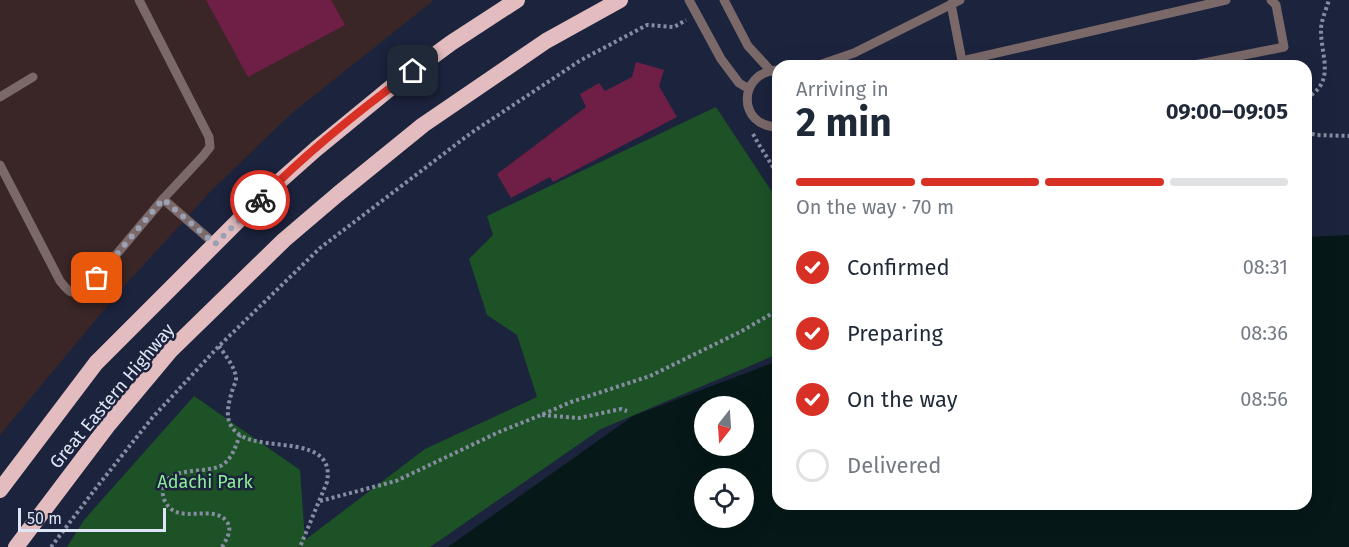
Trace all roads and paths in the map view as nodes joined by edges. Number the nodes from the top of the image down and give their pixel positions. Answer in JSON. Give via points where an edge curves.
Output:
{"nodes":[{"id":1,"x":139,"y":0,"type":"edge"},
{"id":2,"x":517,"y":0,"type":"edge"},
{"id":3,"x":621,"y":0,"type":"edge"},
{"id":4,"x":689,"y":0,"type":"edge"},
{"id":5,"x":724,"y":0,"type":"edge"},
{"id":6,"x":1226,"y":0,"type":"edge"},
{"id":7,"x":1271,"y":0,"type":"edge"},
{"id":8,"x":1329,"y":0,"type":"edge"},
{"id":9,"x":956,"y":2,"type":"edge"},
{"id":10,"x":674,"y":27,"type":"dead end"},
{"id":11,"x":854,"y":53,"type":"junction"},
{"id":12,"x":834,"y":60,"type":"edge"},
{"id":13,"x":848,"y":60,"type":"edge"},
{"id":14,"x":963,"y":60,"type":"edge"},
{"id":15,"x":976,"y":60,"type":"edge"},
{"id":16,"x":1218,"y":60,"type":"edge"},
{"id":17,"x":772,"y":67,"type":"edge"},
{"id":18,"x":772,"y":71,"type":"edge"},
{"id":19,"x":33,"y":77,"type":"dead end"},
{"id":20,"x":749,"y":89,"type":"junction"},
{"id":21,"x":1312,"y":95,"type":"edge"},
{"id":22,"x":0,"y":97,"type":"edge"},
{"id":23,"x":754,"y":118,"type":"junction"},
{"id":24,"x":772,"y":127,"type":"edge"},
{"id":25,"x":1312,"y":134,"type":"edge"},
{"id":26,"x":1349,"y":136,"type":"edge"},
{"id":27,"x":0,"y":165,"type":"edge"},
{"id":28,"x":772,"y":165,"type":"edge"},
{"id":29,"x":163,"y":199,"type":"junction"},
{"id":30,"x":215,"y":244,"type":"junction"},
{"id":31,"x":772,"y":313,"type":"edge"},
{"id":32,"x":219,"y":346,"type":"junction"},
{"id":33,"x":627,"y":411,"type":"dead end"},
{"id":34,"x":541,"y":415,"type":"junction"},
{"id":35,"x":240,"y":435,"type":"junction"},
{"id":36,"x":0,"y":489,"type":"edge"},
{"id":37,"x":320,"y":501,"type":"junction"},
{"id":38,"x":16,"y":547,"type":"edge"},
{"id":39,"x":51,"y":547,"type":"edge"},
{"id":40,"x":222,"y":547,"type":"edge"},
{"id":41,"x":300,"y":547,"type":"edge"}],
"edges":[{"from":1,"to":29,"type":"lane","via":[[209,137],[210,147]]},
{"from":2,"to":30,"type":"highway","name":"Great Eastern Highway","via":[[394,85],[316,148]]},
{"from":3,"to":38,"type":"highway","name":"Great Eastern Highway","via":[[546,41],[423,125],[284,240],[170,351]]},
{"from":4,"to":20,"type":"lane","via":[[721,58]]},
{"from":5,"to":17,"type":"lane","via":[[748,46]]},
{"from":6,"to":15,"type":"lane"},
{"from":7,"to":16,"type":"lane","via":[[1276,5],[1284,47]]},
{"from":8,"to":21,"type":"path","via":[[1321,31],[1325,79]]},
{"from":9,"to":11,"type":"lane"},
{"from":9,"to":14,"type":"lane"},
{"from":10,"to":32,"type":"path","via":[[647,25],[581,60],[471,133],[320,248]]},
{"from":11,"to":12,"type":"lane"},
{"from":11,"to":13,"type":"lane"},
{"from":18,"to":20,"type":"lane","via":[[761,74]]},
{"from":19,"to":22,"type":"lane"},
{"from":20,"to":23,"type":"lane","via":[[747,104]]},
{"from":23,"to":24,"type":"lane"},
{"from":23,"to":28,"type":"path","via":[[749,126]]},
{"from":25,"to":26,"type":"path"},
{"from":27,"to":29,"type":"lane","via":[[60,281],[76,294],[84,293]]},
{"from":29,"to":30,"type":"lane"},
{"from":30,"to":36,"type":"highway","name":"Great Eastern Highway","via":[[96,363]]},
{"from":31,"to":34,"type":"path","via":[[650,376]]},
{"from":32,"to":35,"type":"path","via":[[236,379],[227,415]]},
{"from":32,"to":39,"type":"path","via":[[152,418]]},
{"from":33,"to":34,"type":"path","via":[[579,418]]},
{"from":34,"to":37,"type":"path","via":[[396,481]]},
{"from":35,"to":37,"type":"path","via":[[319,455],[329,472]]},
{"from":35,"to":40,"type":"path","via":[[231,457],[223,465],[177,474],[165,483],[163,491],[163,498],[174,511],[207,513],[226,520],[228,537]]},
{"from":37,"to":41,"type":"path"}]}
